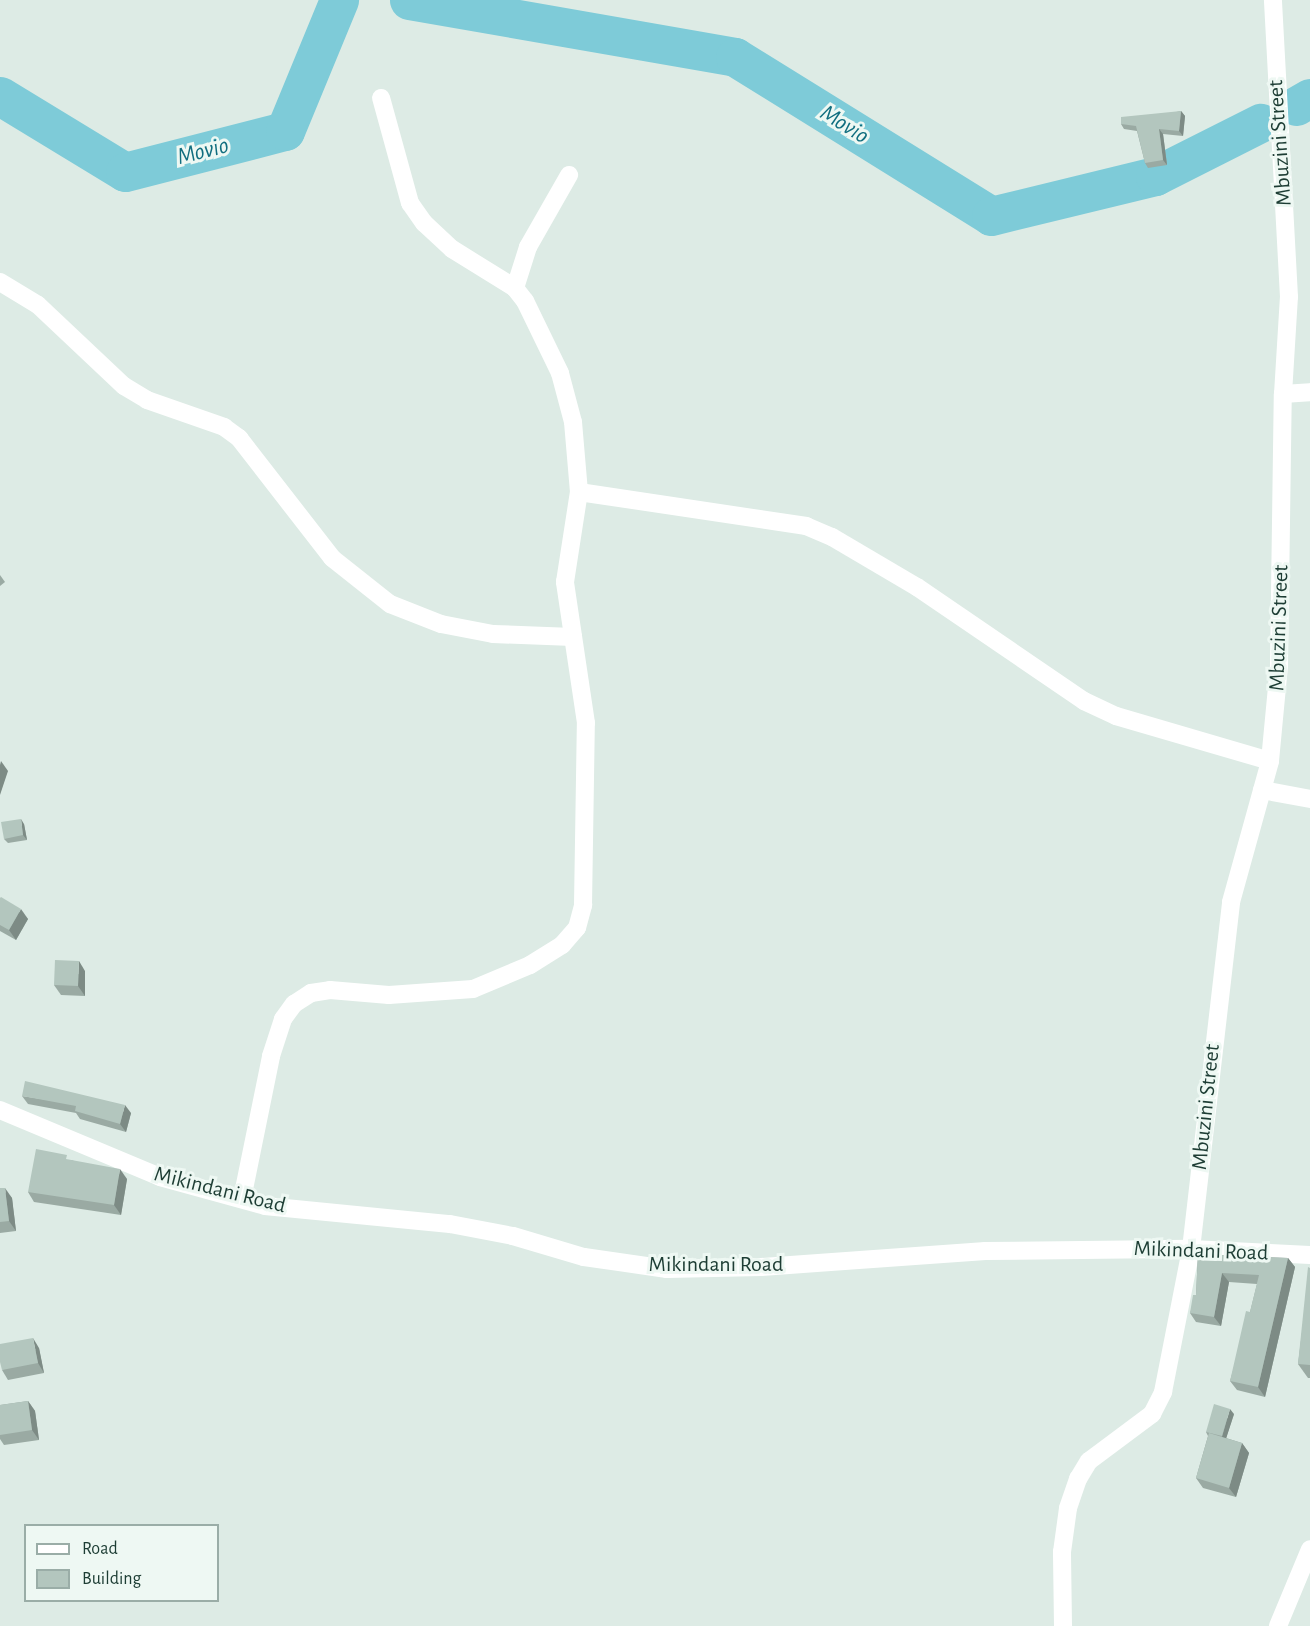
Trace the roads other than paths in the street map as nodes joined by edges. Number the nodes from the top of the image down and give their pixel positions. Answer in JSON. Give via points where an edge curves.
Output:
{"nodes":[{"id":1,"x":1273,"y":0,"type":"edge"},
{"id":2,"x":381,"y":98,"type":"dead end"},
{"id":3,"x":569,"y":175,"type":"dead end"},
{"id":4,"x":0,"y":282,"type":"edge"},
{"id":5,"x":514,"y":288,"type":"junction"},
{"id":6,"x":1310,"y":392,"type":"edge"},
{"id":7,"x":1283,"y":394,"type":"junction"},
{"id":8,"x":579,"y":492,"type":"junction"},
{"id":9,"x":573,"y":637,"type":"junction"},
{"id":10,"x":1270,"y":761,"type":"junction"},
{"id":11,"x":1262,"y":790,"type":"junction"},
{"id":12,"x":1310,"y":799,"type":"edge"},
{"id":13,"x":0,"y":1110,"type":"edge"},
{"id":14,"x":242,"y":1199,"type":"junction"},
{"id":15,"x":1191,"y":1250,"type":"junction"},
{"id":16,"x":1310,"y":1255,"type":"edge"},
{"id":17,"x":1310,"y":1549,"type":"edge"},
{"id":18,"x":1063,"y":1626,"type":"edge"},
{"id":19,"x":1278,"y":1626,"type":"edge"}],
"edges":[{"from":1,"to":7,"type":"street","name":"Mbuzini Street","via":[[1289,297]]},
{"from":2,"to":5,"type":"street","via":[[396,163],[410,203],[424,223],[452,249]]},
{"from":3,"to":5,"type":"street","via":[[528,247]]},
{"from":4,"to":9,"type":"street","via":[[38,305],[124,386],[147,400],[224,427],[239,438],[332,558],[390,604],[441,624],[493,634]]},
{"from":5,"to":8,"type":"street","via":[[525,301],[560,373],[573,422]]},
{"from":6,"to":7,"type":"street"},
{"from":7,"to":10,"type":"street","name":"Mbuzini Street","via":[[1280,665]]},
{"from":8,"to":9,"type":"street","via":[[565,582]]},
{"from":8,"to":10,"type":"street","via":[[806,526],[917,587],[1084,701],[1116,716]]},
{"from":9,"to":14,"type":"street","via":[[586,723],[588,772],[586,865],[577,927],[562,945],[530,965],[473,989],[389,995],[330,990],[311,993],[294,1004],[284,1019],[271,1056]]},
{"from":10,"to":11,"type":"street","name":"Mbuzini Street"},
{"from":11,"to":12,"type":"street"},
{"from":11,"to":15,"type":"street","name":"Mbuzini Street","via":[[1231,903]]},
{"from":13,"to":14,"type":"street","name":"Mikindani Road","via":[[160,1177]]},
{"from":14,"to":15,"type":"street","name":"Mikindani Road","via":[[265,1206],[450,1224],[513,1236],[584,1257],[668,1269],[761,1267],[985,1251]]},
{"from":15,"to":16,"type":"street","name":"Mikindani Road"},
{"from":15,"to":18,"type":"street","name":"Mbuzini Street","via":[[1163,1392],[1152,1414],[1089,1461],[1068,1508],[1062,1552]]},
{"from":17,"to":19,"type":"street"}]}
